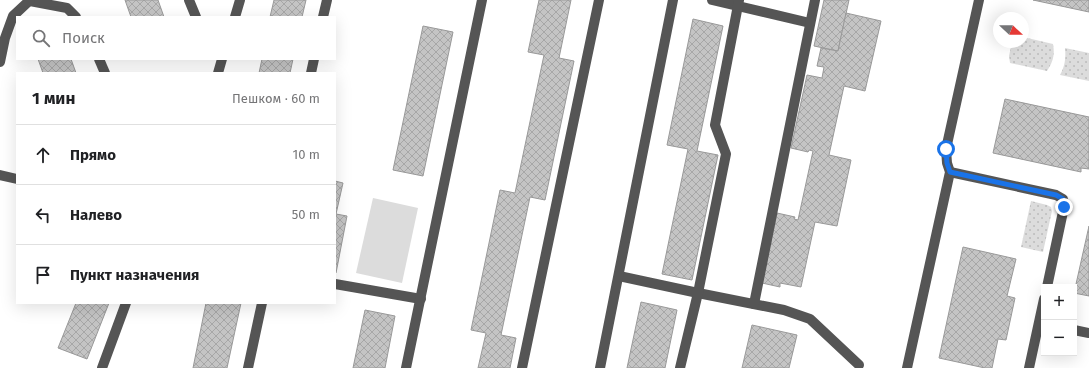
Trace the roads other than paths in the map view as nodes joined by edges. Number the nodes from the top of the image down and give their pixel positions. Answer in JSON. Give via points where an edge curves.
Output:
{"nodes":[{"id":1,"x":30,"y":0,"type":"edge"},
{"id":2,"x":189,"y":0,"type":"edge"},
{"id":3,"x":240,"y":0,"type":"edge"},
{"id":4,"x":326,"y":0,"type":"edge"},
{"id":5,"x":482,"y":0,"type":"edge"},
{"id":6,"x":599,"y":0,"type":"edge"},
{"id":7,"x":673,"y":0,"type":"edge"},
{"id":8,"x":712,"y":0,"type":"edge"},
{"id":9,"x":815,"y":0,"type":"edge"},
{"id":10,"x":979,"y":0,"type":"edge"},
{"id":11,"x":739,"y":3,"type":"edge"},
{"id":12,"x":75,"y":16,"type":"edge"},
{"id":13,"x":196,"y":16,"type":"edge"},
{"id":14,"x":235,"y":16,"type":"edge"},
{"id":15,"x":323,"y":16,"type":"edge"},
{"id":16,"x":810,"y":23,"type":"junction"},
{"id":17,"x":99,"y":60,"type":"edge"},
{"id":18,"x":213,"y":60,"type":"edge"},
{"id":19,"x":222,"y":60,"type":"edge"},
{"id":20,"x":314,"y":60,"type":"edge"},
{"id":21,"x":0,"y":62,"type":"edge"},
{"id":22,"x":105,"y":72,"type":"edge"},
{"id":23,"x":218,"y":72,"type":"edge"},
{"id":24,"x":218,"y":72,"type":"edge"},
{"id":25,"x":311,"y":72,"type":"edge"},
{"id":26,"x":950,"y":172,"type":"junction"},
{"id":27,"x":0,"y":175,"type":"edge"},
{"id":28,"x":16,"y":179,"type":"edge"},
{"id":29,"x":619,"y":276,"type":"junction"},
{"id":30,"x":336,"y":284,"type":"edge"},
{"id":31,"x":1048,"y":284,"type":"edge"},
{"id":32,"x":698,"y":293,"type":"junction"},
{"id":33,"x":421,"y":299,"type":"junction"},
{"id":34,"x":126,"y":304,"type":"edge"},
{"id":35,"x":262,"y":304,"type":"edge"},
{"id":36,"x":754,"y":304,"type":"junction"},
{"id":37,"x":1041,"y":326,"type":"edge"},
{"id":38,"x":1077,"y":331,"type":"edge"},
{"id":39,"x":1089,"y":333,"type":"edge"},
{"id":40,"x":859,"y":365,"type":"dead end"},
{"id":41,"x":102,"y":368,"type":"edge"},
{"id":42,"x":248,"y":368,"type":"edge"},
{"id":43,"x":406,"y":368,"type":"edge"},
{"id":44,"x":522,"y":368,"type":"edge"},
{"id":45,"x":600,"y":368,"type":"edge"},
{"id":46,"x":680,"y":368,"type":"edge"},
{"id":47,"x":907,"y":368,"type":"edge"},
{"id":48,"x":1029,"y":368,"type":"edge"}],
"edges":[{"from":1,"to":12,"type":"lane","via":[[67,8]]},
{"from":1,"to":21,"type":"lane","via":[[13,16]]},
{"from":2,"to":13,"type":"lane"},
{"from":3,"to":14,"type":"lane"},
{"from":4,"to":15,"type":"lane"},
{"from":5,"to":33,"type":"lane"},
{"from":6,"to":44,"type":"lane"},
{"from":7,"to":29,"type":"lane"},
{"from":8,"to":11,"type":"lane"},
{"from":9,"to":16,"type":"lane"},
{"from":10,"to":26,"type":"lane","via":[[946,149]]},
{"from":11,"to":16,"type":"lane"},
{"from":11,"to":32,"type":"lane","via":[[715,125],[726,154]]},
{"from":16,"to":36,"type":"lane"},
{"from":17,"to":22,"type":"lane"},
{"from":18,"to":23,"type":"lane"},
{"from":19,"to":24,"type":"lane"},
{"from":20,"to":25,"type":"lane"},
{"from":26,"to":31,"type":"lane","via":[[1056,195],[1063,199],[1064,207]]},
{"from":26,"to":47,"type":"lane"},
{"from":27,"to":28,"type":"lane"},
{"from":29,"to":32,"type":"lane"},
{"from":29,"to":45,"type":"lane"},
{"from":30,"to":33,"type":"lane"},
{"from":32,"to":36,"type":"lane"},
{"from":32,"to":46,"type":"lane"},
{"from":33,"to":43,"type":"lane"},
{"from":34,"to":41,"type":"lane"},
{"from":35,"to":42,"type":"lane"},
{"from":36,"to":40,"type":"lane","via":[[810,318]]},
{"from":37,"to":48,"type":"lane"},
{"from":38,"to":39,"type":"lane"}]}
